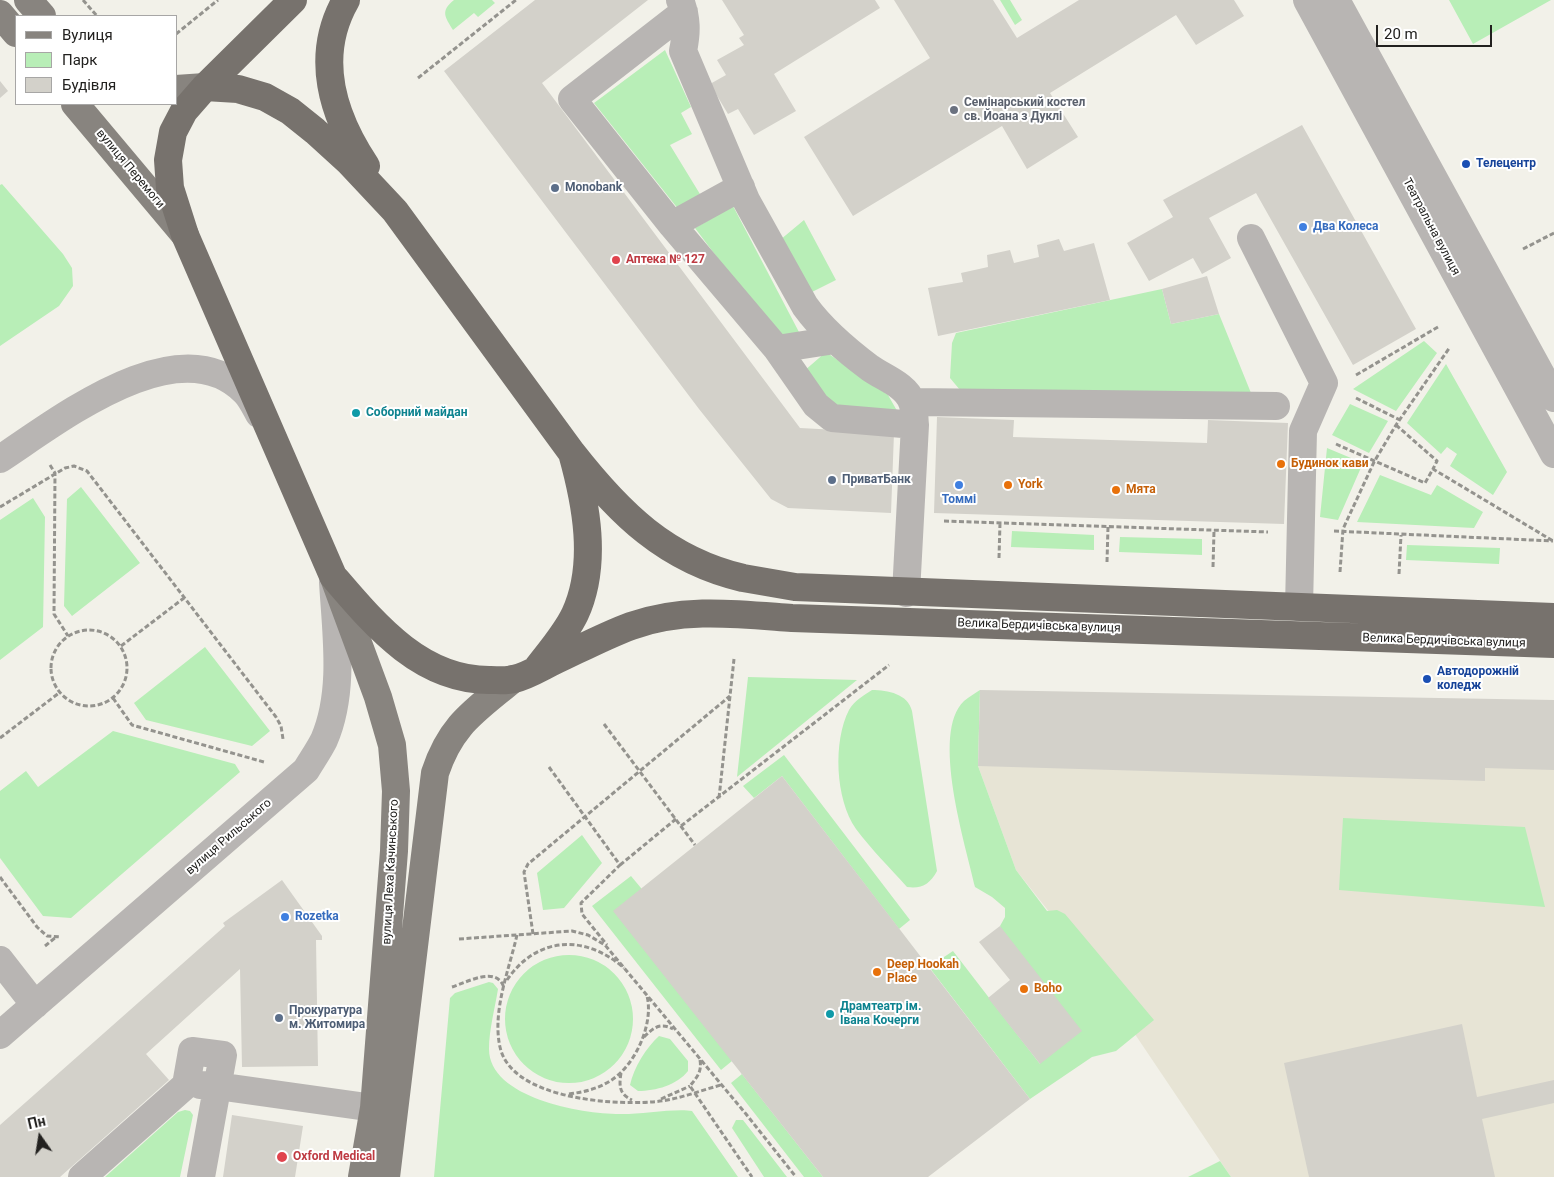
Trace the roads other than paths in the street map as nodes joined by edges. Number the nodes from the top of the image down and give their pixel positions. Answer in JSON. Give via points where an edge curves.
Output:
{"nodes":[{"id":1,"x":28,"y":0,"type":"edge"},
{"id":2,"x":293,"y":0,"type":"edge"},
{"id":3,"x":346,"y":0,"type":"edge"},
{"id":4,"x":1307,"y":0,"type":"edge"},
{"id":5,"x":1336,"y":0,"type":"edge"},
{"id":6,"x":682,"y":6,"type":"edge"},
{"id":7,"x":0,"y":14,"type":"edge"},
{"id":8,"x":41,"y":15,"type":"edge"},
{"id":9,"x":15,"y":32,"type":"edge"},
{"id":10,"x":205,"y":86,"type":"junction"},
{"id":11,"x":178,"y":89,"type":"edge"},
{"id":12,"x":76,"y":105,"type":"edge"},
{"id":13,"x":741,"y":187,"type":"junction"},
{"id":14,"x":395,"y":211,"type":"junction"},
{"id":15,"x":672,"y":225,"type":"junction"},
{"id":16,"x":185,"y":234,"type":"junction"},
{"id":17,"x":1251,"y":238,"type":"dead end"},
{"id":18,"x":835,"y":340,"type":"junction"},
{"id":19,"x":777,"y":348,"type":"junction"},
{"id":20,"x":1554,"y":398,"type":"edge"},
{"id":21,"x":1276,"y":406,"type":"dead end"},
{"id":22,"x":914,"y":414,"type":"junction"},
{"id":23,"x":265,"y":423,"type":"junction"},
{"id":24,"x":572,"y":453,"type":"junction"},
{"id":25,"x":1554,"y":454,"type":"edge"},
{"id":26,"x":0,"y":459,"type":"edge"},
{"id":27,"x":333,"y":576,"type":"junction"},
{"id":28,"x":906,"y":593,"type":"junction"},
{"id":29,"x":1299,"y":607,"type":"junction"},
{"id":30,"x":1554,"y":617,"type":"edge"},
{"id":31,"x":1554,"y":644,"type":"edge"},
{"id":32,"x":524,"y":675,"type":"junction"},
{"id":33,"x":0,"y":960,"type":"edge"},
{"id":34,"x":35,"y":1005,"type":"junction"},
{"id":35,"x":0,"y":1035,"type":"edge"},
{"id":36,"x":217,"y":1086,"type":"junction"},
{"id":37,"x":374,"y":1108,"type":"junction"},
{"id":38,"x":82,"y":1177,"type":"edge"},
{"id":39,"x":201,"y":1177,"type":"edge"},
{"id":40,"x":362,"y":1177,"type":"edge"},
{"id":41,"x":386,"y":1177,"type":"edge"}],
"edges":[{"from":1,"to":8,"type":"main road"},
{"from":2,"to":10,"type":"highway"},
{"from":3,"to":14,"type":"highway","via":[[333,28],[328,49],[336,108],[354,148]]},
{"from":4,"to":25,"type":"street","name":"Театральна вулиця"},
{"from":5,"to":20,"type":"street","name":"Театральна вулиця"},
{"from":6,"to":13,"type":"street","via":[[687,33],[682,51]]},
{"from":6,"to":15,"type":"street","via":[[572,99]]},
{"from":7,"to":9,"type":"main road"},
{"from":10,"to":11,"type":"main road"},
{"from":10,"to":14,"type":"highway","via":[[238,89],[265,97],[290,111],[349,162]]},
{"from":10,"to":16,"type":"highway","via":[[184,111],[173,132],[168,160],[170,188]]},
{"from":12,"to":16,"type":"main road","name":"вулиця Перемоги"},
{"from":13,"to":15,"type":"street"},
{"from":13,"to":18,"type":"street","via":[[805,306]]},
{"from":14,"to":24,"type":"highway"},
{"from":15,"to":19,"type":"street"},
{"from":16,"to":23,"type":"highway"},
{"from":17,"to":29,"type":"street","via":[[1329,385],[1303,431]]},
{"from":18,"to":19,"type":"street"},
{"from":18,"to":22,"type":"street","via":[[898,385]]},
{"from":19,"to":22,"type":"street","via":[[816,404],[832,418]]},
{"from":21,"to":22,"type":"street"},
{"from":22,"to":28,"type":"street"},
{"from":23,"to":26,"type":"street","via":[[245,392],[224,377],[200,370],[176,369],[148,374],[116,386],[79,406]]},
{"from":23,"to":27,"type":"highway"},
{"from":24,"to":28,"type":"highway","via":[[624,514],[674,551],[708,567],[795,587]]},
{"from":24,"to":32,"type":"highway","via":[[583,492],[587,529],[583,584],[575,613],[560,639]]},
{"from":27,"to":32,"type":"highway","via":[[366,614],[417,658],[445,672],[473,680]]},
{"from":27,"to":34,"type":"street","name":"вулиця Рильського","via":[[337,675],[333,711],[324,740],[306,770]]},
{"from":27,"to":37,"type":"main road","name":"вулиця Леха Качинського","via":[[378,697],[392,745],[396,791]]},
{"from":28,"to":29,"type":"highway"},
{"from":29,"to":30,"type":"highway"},
{"from":31,"to":32,"type":"highway","name":"Велика Бердичівська вулиця","via":[[792,618],[706,612],[632,626]]},
{"from":32,"to":41,"type":"main road","via":[[460,723],[442,751],[435,773]]},
{"from":33,"to":34,"type":"street"},
{"from":34,"to":35,"type":"street","name":"вулиця Рильського"},
{"from":36,"to":37,"type":"street"},
{"from":36,"to":38,"type":"street","via":[[186,1085]]},
{"from":36,"to":39,"type":"street"},
{"from":37,"to":40,"type":"main road","name":"вулиця Леха Качинського"}]}
